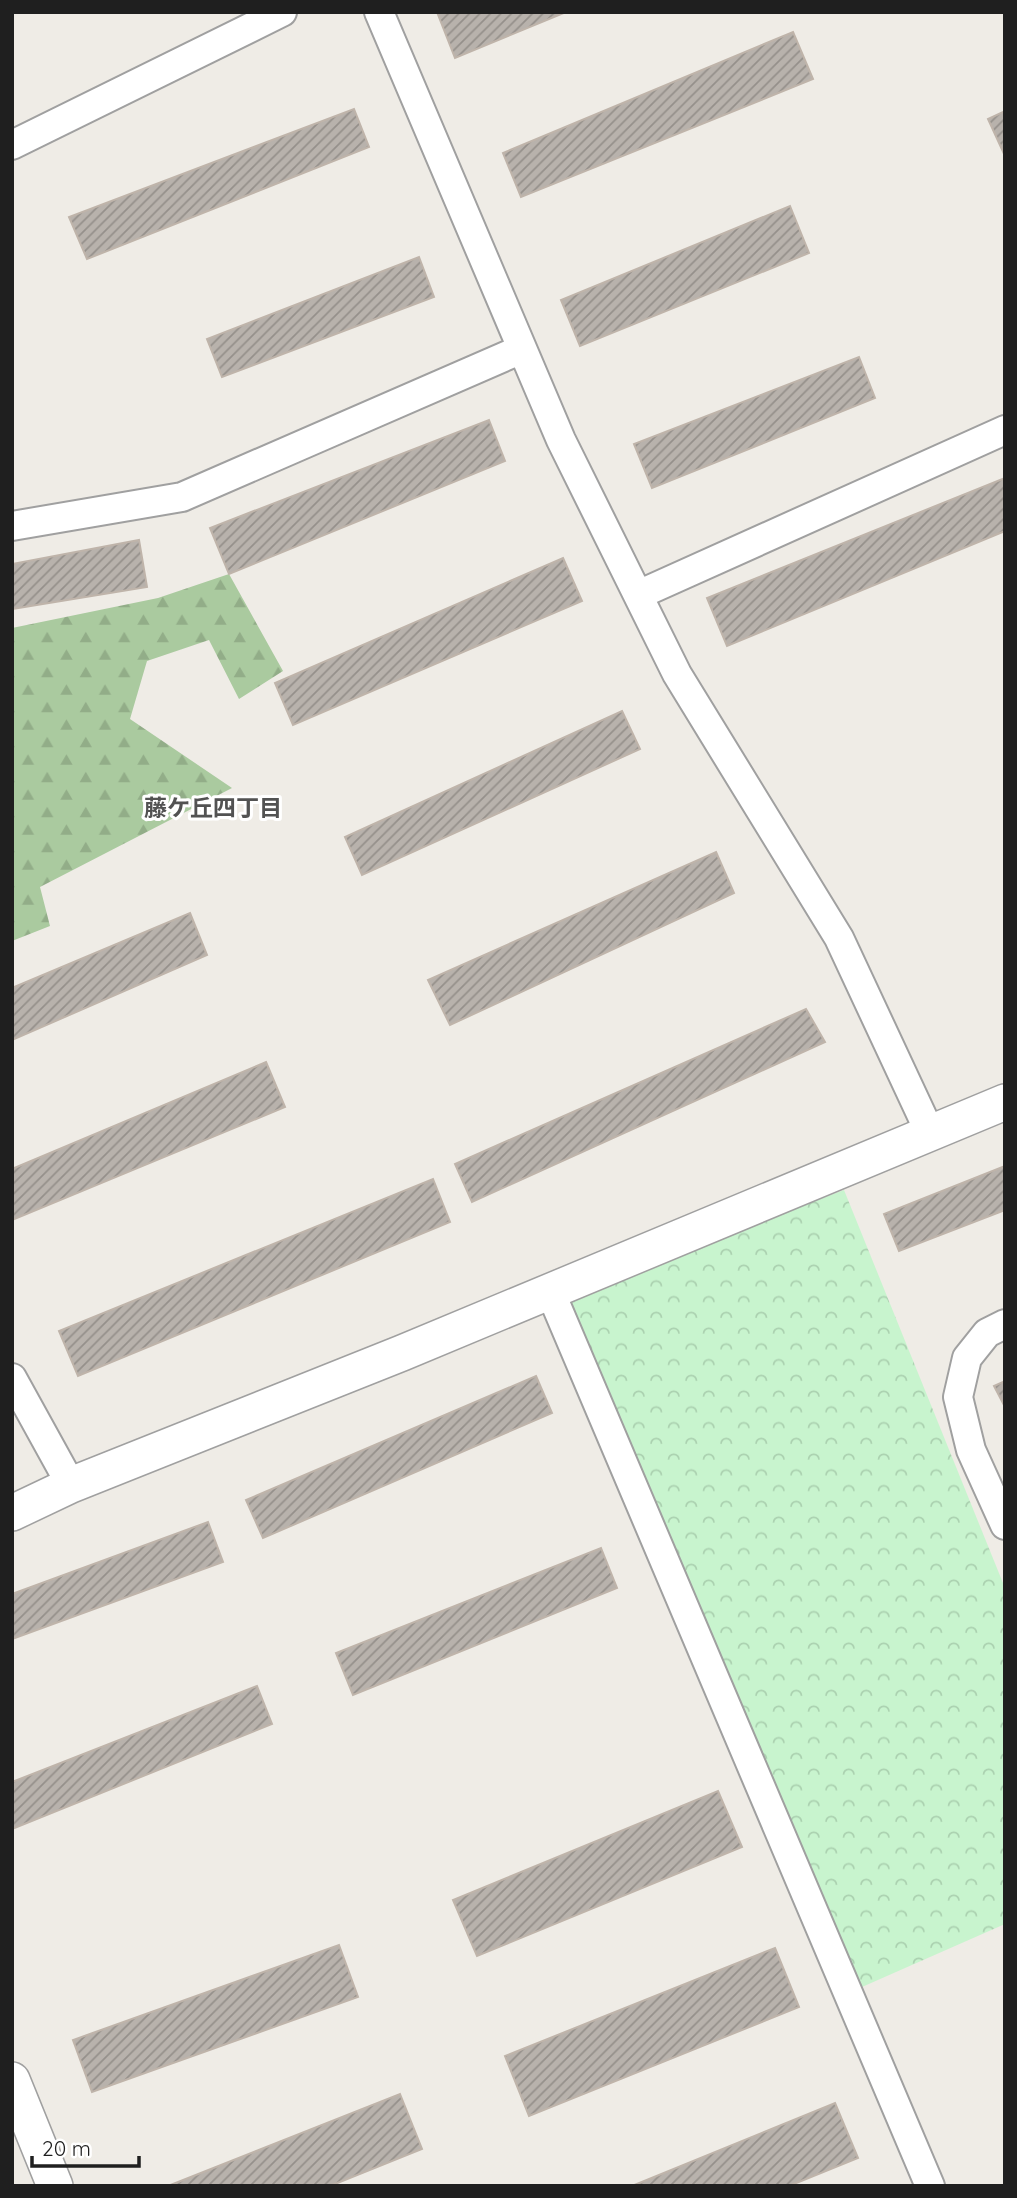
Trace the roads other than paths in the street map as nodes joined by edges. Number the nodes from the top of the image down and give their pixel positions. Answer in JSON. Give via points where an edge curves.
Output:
{"nodes":[{"id":1,"x":282,"y":12,"type":"edge"},
{"id":2,"x":379,"y":12,"type":"edge"},
{"id":3,"x":12,"y":145,"type":"edge"},
{"id":4,"x":522,"y":349,"type":"junction"},
{"id":5,"x":1005,"y":430,"type":"edge"},
{"id":6,"x":12,"y":526,"type":"edge"},
{"id":7,"x":638,"y":595,"type":"junction"},
{"id":8,"x":1005,"y":1102,"type":"edge"},
{"id":9,"x":930,"y":1133,"type":"junction"},
{"id":10,"x":550,"y":1292,"type":"junction"},
{"id":11,"x":1005,"y":1324,"type":"edge"},
{"id":12,"x":12,"y":1378,"type":"edge"},
{"id":13,"x":71,"y":1485,"type":"junction"},
{"id":14,"x":12,"y":1513,"type":"edge"},
{"id":15,"x":1005,"y":1525,"type":"edge"},
{"id":16,"x":12,"y":2080,"type":"edge"},
{"id":17,"x":55,"y":2186,"type":"edge"},
{"id":18,"x":930,"y":2186,"type":"edge"}],
"edges":[{"from":1,"to":3,"type":"street"},
{"from":2,"to":4,"type":"street"},
{"from":4,"to":6,"type":"street","via":[[182,497]]},
{"from":4,"to":7,"type":"street","via":[[561,440]]},
{"from":5,"to":7,"type":"street"},
{"from":7,"to":9,"type":"street","via":[[677,674],[839,938]]},
{"from":8,"to":9,"type":"street"},
{"from":9,"to":10,"type":"street"},
{"from":10,"to":13,"type":"street"},
{"from":10,"to":18,"type":"street"},
{"from":11,"to":15,"type":"street","via":[[987,1333],[967,1358],[958,1397],[971,1450]]},
{"from":12,"to":13,"type":"street"},
{"from":13,"to":14,"type":"street"},
{"from":16,"to":17,"type":"street"}]}
